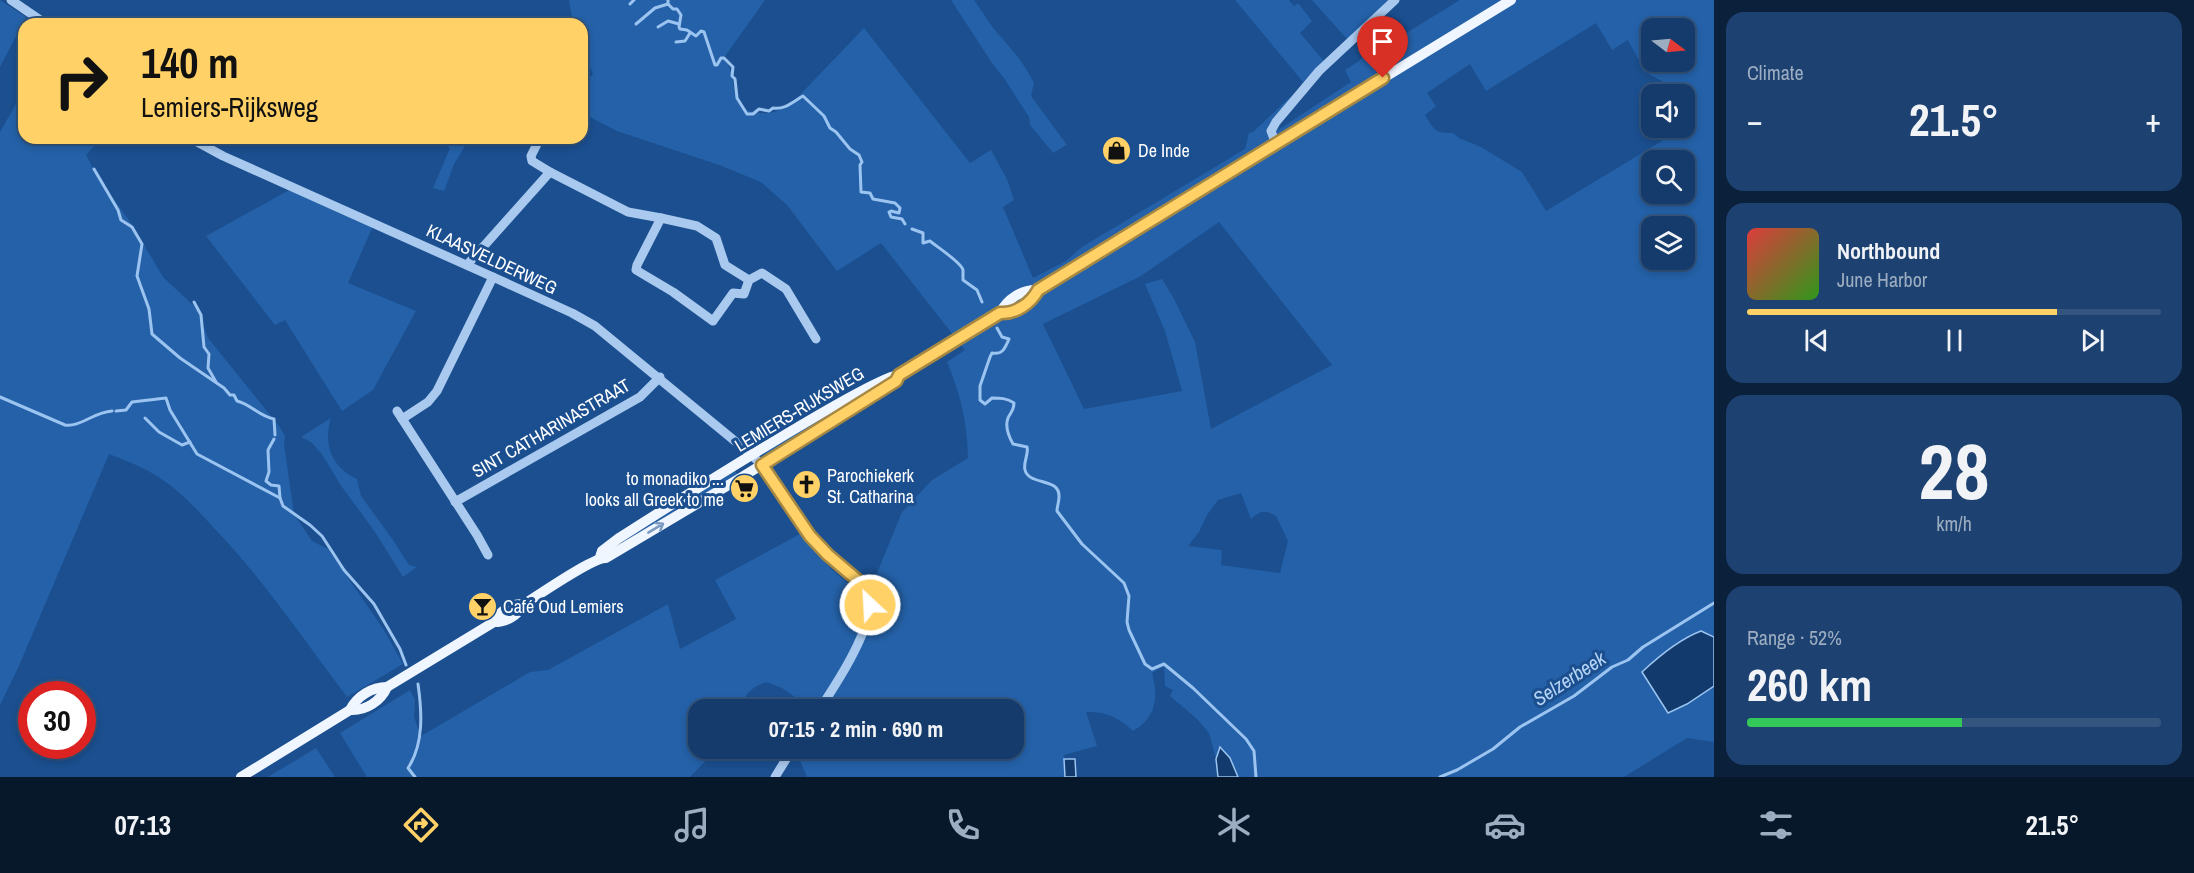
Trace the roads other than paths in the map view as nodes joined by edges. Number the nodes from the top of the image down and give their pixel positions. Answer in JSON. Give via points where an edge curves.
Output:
{"nodes":[{"id":1,"x":11,"y":0,"type":"edge"},
{"id":2,"x":1395,"y":0,"type":"edge"},
{"id":3,"x":1511,"y":0,"type":"edge"},
{"id":4,"x":37,"y":18,"type":"edge"},
{"id":5,"x":201,"y":144,"type":"edge"},
{"id":6,"x":537,"y":144,"type":"edge"},
{"id":7,"x":1276,"y":144,"type":"junction"},
{"id":8,"x":550,"y":172,"type":"junction"},
{"id":9,"x":661,"y":218,"type":"junction"},
{"id":10,"x":467,"y":265,"type":"junction"},
{"id":11,"x":493,"y":277,"type":"junction"},
{"id":12,"x":749,"y":280,"type":"junction"},
{"id":13,"x":816,"y":339,"type":"dead end"},
{"id":14,"x":899,"y":375,"type":"junction"},
{"id":15,"x":660,"y":377,"type":"junction"},
{"id":16,"x":751,"y":457,"type":"junction"},
{"id":17,"x":762,"y":465,"type":"junction"},
{"id":18,"x":455,"y":502,"type":"junction"},
{"id":19,"x":488,"y":555,"type":"dead end"},
{"id":20,"x":600,"y":557,"type":"junction"},
{"id":21,"x":826,"y":699,"type":"edge"},
{"id":22,"x":786,"y":759,"type":"edge"},
{"id":23,"x":241,"y":777,"type":"edge"},
{"id":24,"x":775,"y":777,"type":"edge"}],
"edges":[{"from":1,"to":4,"type":"street"},
{"from":2,"to":7,"type":"street","via":[[1319,71],[1286,110],[1271,130]]},
{"from":3,"to":7,"type":"main road","name":"LEMIERS-RIJKSWEG"},
{"from":5,"to":10,"type":"street","name":"KLAASVELDERWEG"},
{"from":6,"to":8,"type":"street","via":[[532,161]]},
{"from":7,"to":14,"type":"main road","name":"LEMIERS-RIJKSWEG","via":[[1038,290],[1014,297],[1000,313]]},
{"from":8,"to":9,"type":"street","via":[[628,212]]},
{"from":8,"to":10,"type":"street"},
{"from":9,"to":12,"type":"street","via":[[697,226],[716,238],[725,265]]},
{"from":9,"to":12,"type":"street","via":[[636,270],[713,321],[733,294],[744,294]]},
{"from":10,"to":11,"type":"street","name":"KLAASVELDERWEG"},
{"from":11,"to":15,"type":"street","name":"KLAASVELDERWEG","via":[[595,326]]},
{"from":11,"to":18,"type":"street","via":[[437,391],[428,402],[400,415]]},
{"from":12,"to":13,"type":"street","via":[[762,273],[786,289]]},
{"from":14,"to":16,"type":"main road","name":"LEMIERS-RIJKSWEG","via":[[893,374],[864,388]]},
{"from":14,"to":17,"type":"main road","name":"LEMIERS-RIJKSWEG","via":[[896,381]]},
{"from":15,"to":16,"type":"street","name":"KLAASVELDERWEG"},
{"from":15,"to":18,"type":"street","name":"SINT CATHARINASTRAAT","via":[[640,397]]},
{"from":16,"to":17,"type":"street","name":"KLAASVELDERWEG"},
{"from":16,"to":20,"type":"main road","name":"LEMIERS-RIJKSWEG","via":[[619,538]]},
{"from":20,"to":17,"type":"main road","name":"LEMIERS-RIJKSWEG","one_way":true,"via":[[606,558]]},
{"from":17,"to":21,"type":"street","name":"KLAASVELDERWEG","via":[[810,536],[871,596],[855,651]]},
{"from":18,"to":19,"type":"street"},
{"from":20,"to":23,"type":"main road","name":"LEMIERS-RIJKSWEG","via":[[524,604],[507,608],[494,622],[387,687],[370,705],[350,710]]},
{"from":22,"to":24,"type":"street"}]}
